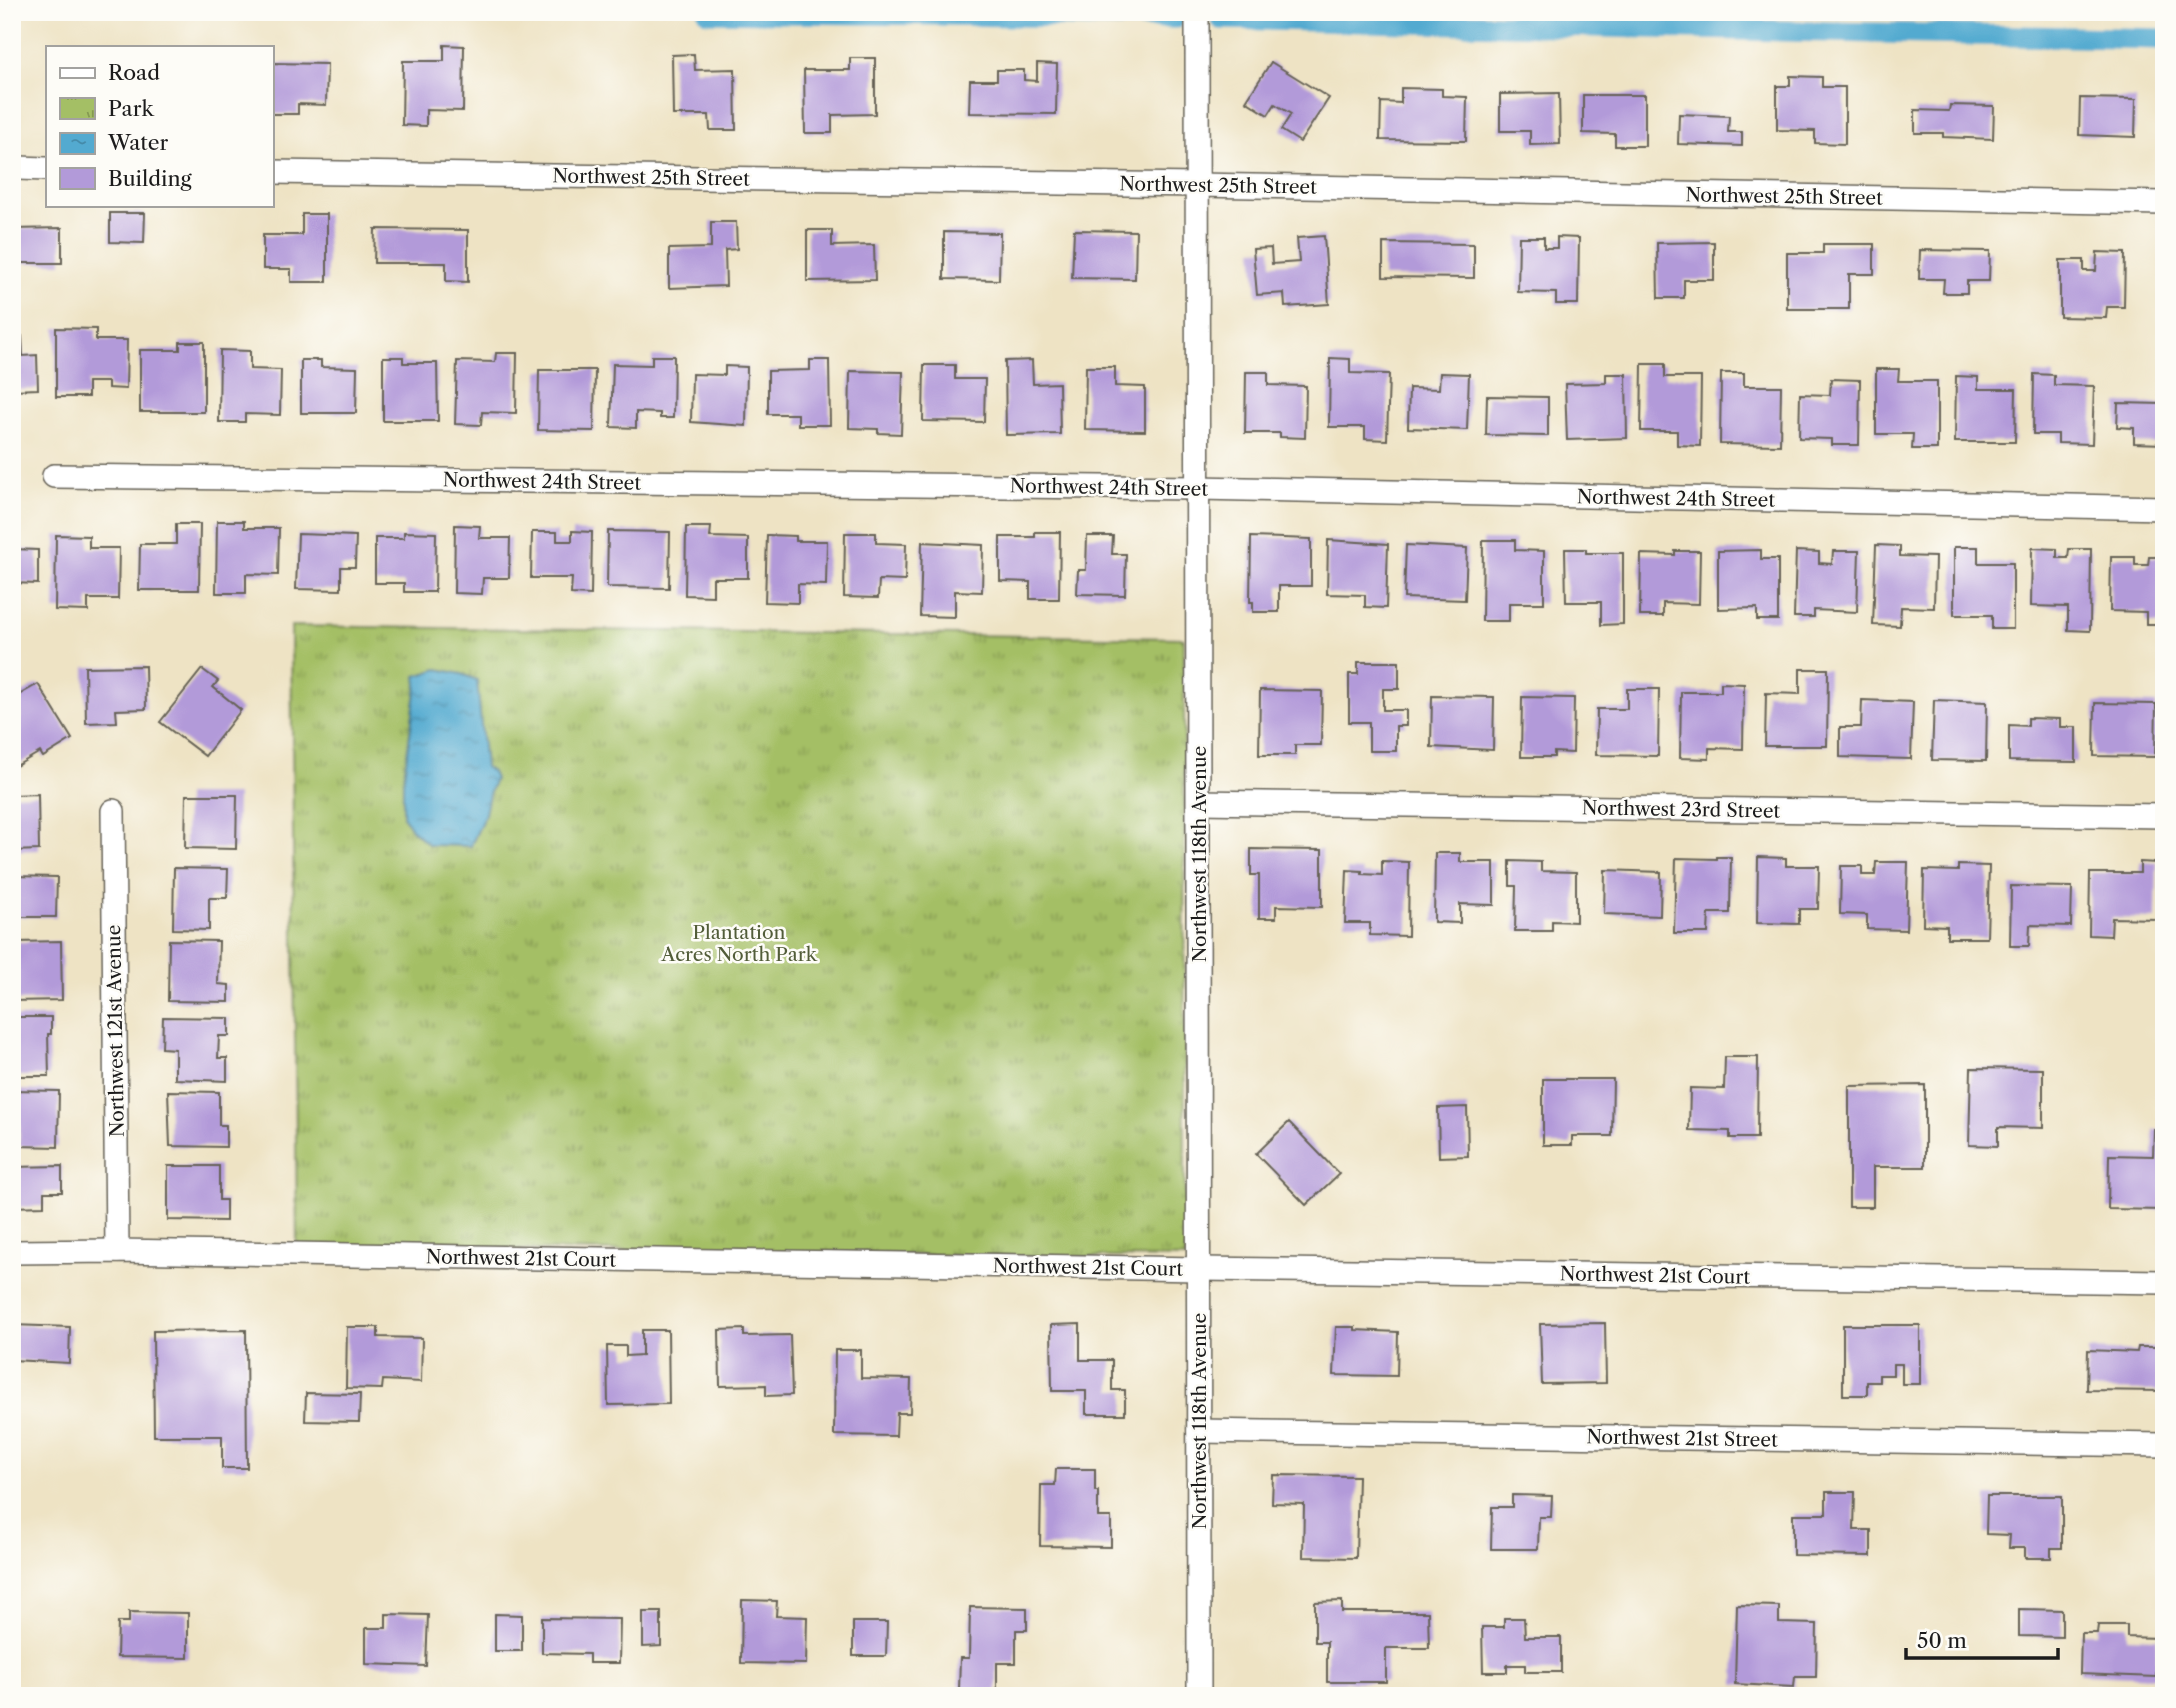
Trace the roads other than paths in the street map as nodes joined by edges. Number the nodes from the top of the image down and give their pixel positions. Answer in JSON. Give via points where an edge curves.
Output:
{"nodes":[{"id":1,"x":1197,"y":12,"type":"edge"},
{"id":2,"x":18,"y":168,"type":"dead end"},
{"id":3,"x":46,"y":169,"type":"edge"},
{"id":4,"x":273,"y":172,"type":"edge"},
{"id":5,"x":1197,"y":185,"type":"junction"},
{"id":6,"x":2164,"y":203,"type":"edge"},
{"id":7,"x":54,"y":476,"type":"dead end"},
{"id":8,"x":1198,"y":488,"type":"junction"},
{"id":9,"x":2164,"y":508,"type":"edge"},
{"id":10,"x":1199,"y":802,"type":"junction"},
{"id":11,"x":113,"y":810,"type":"dead end"},
{"id":12,"x":2164,"y":816,"type":"edge"},
{"id":13,"x":117,"y":1251,"type":"junction"},
{"id":14,"x":12,"y":1252,"type":"edge"},
{"id":15,"x":1199,"y":1269,"type":"junction"},
{"id":16,"x":2164,"y":1282,"type":"edge"},
{"id":17,"x":1199,"y":1431,"type":"junction"},
{"id":18,"x":2164,"y":1445,"type":"edge"},
{"id":19,"x":1199,"y":1696,"type":"edge"}],
"edges":[{"from":1,"to":5,"type":"street","name":"Northwest 118th Avenue"},
{"from":2,"to":3,"type":"street"},
{"from":4,"to":5,"type":"street","name":"Northwest 25th Street"},
{"from":5,"to":6,"type":"street","name":"Northwest 25th Street"},
{"from":5,"to":8,"type":"street","name":"Northwest 118th Avenue"},
{"from":7,"to":8,"type":"street","name":"Northwest 24th Street"},
{"from":8,"to":9,"type":"street","name":"Northwest 24th Street"},
{"from":8,"to":10,"type":"street","name":"Northwest 118th Avenue"},
{"from":10,"to":12,"type":"street","name":"Northwest 23rd Street"},
{"from":10,"to":15,"type":"street","name":"Northwest 118th Avenue"},
{"from":11,"to":13,"type":"street","name":"Northwest 121st Avenue"},
{"from":13,"to":14,"type":"street","name":"Northwest 21st Court"},
{"from":13,"to":15,"type":"street","name":"Northwest 21st Court"},
{"from":15,"to":16,"type":"street","name":"Northwest 21st Court"},
{"from":15,"to":17,"type":"street","name":"Northwest 118th Avenue"},
{"from":17,"to":18,"type":"street","name":"Northwest 21st Street"},
{"from":17,"to":19,"type":"street","name":"Northwest 118th Avenue"}]}
